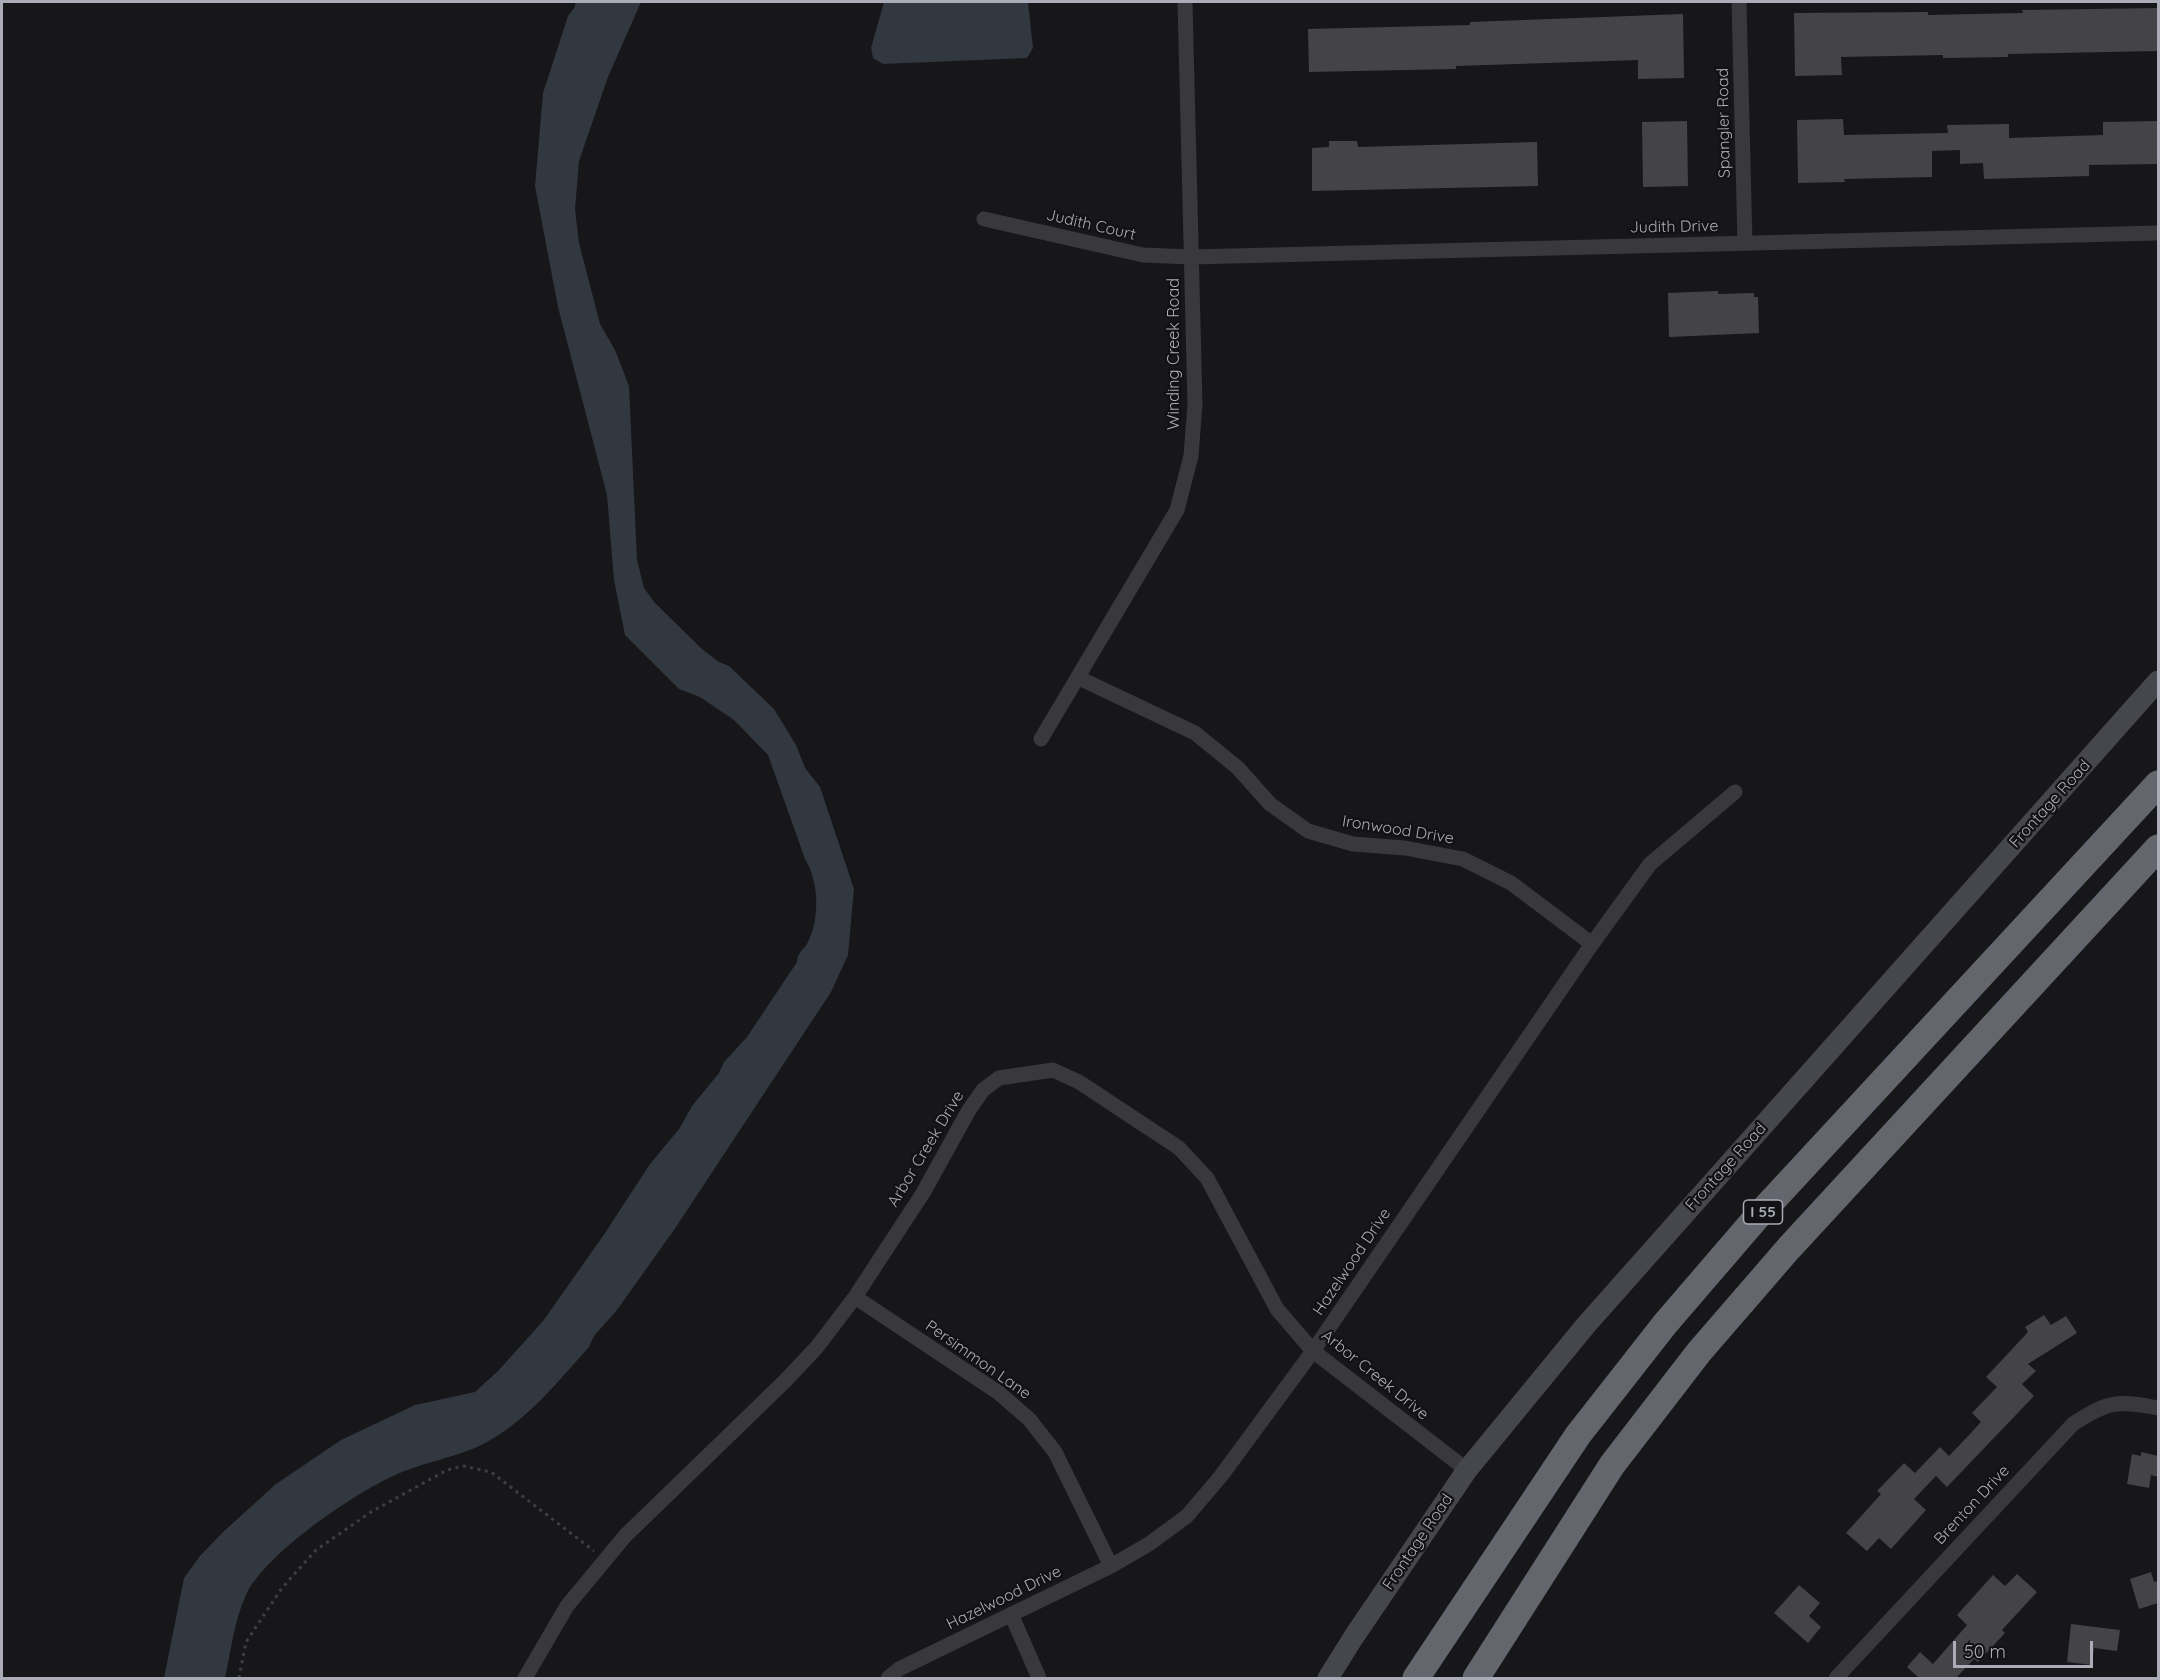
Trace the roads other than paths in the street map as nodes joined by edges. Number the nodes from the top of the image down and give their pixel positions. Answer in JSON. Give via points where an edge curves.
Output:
{"nodes":[{"id":1,"x":1185,"y":2,"type":"edge"},
{"id":2,"x":1739,"y":2,"type":"edge"},
{"id":3,"x":984,"y":219,"type":"dead end"},
{"id":4,"x":2158,"y":233,"type":"edge"},
{"id":5,"x":1745,"y":243,"type":"junction"},
{"id":6,"x":1191,"y":257,"type":"junction"},
{"id":7,"x":1079,"y":678,"type":"junction"},
{"id":8,"x":2158,"y":681,"type":"edge"},
{"id":9,"x":1041,"y":740,"type":"dead end"},
{"id":10,"x":2158,"y":784,"type":"edge"},
{"id":11,"x":1735,"y":792,"type":"dead end"},
{"id":12,"x":2158,"y":848,"type":"edge"},
{"id":13,"x":1592,"y":944,"type":"junction"},
{"id":14,"x":855,"y":1297,"type":"junction"},
{"id":15,"x":1313,"y":1351,"type":"junction"},
{"id":16,"x":2158,"y":1407,"type":"edge"},
{"id":17,"x":1467,"y":1470,"type":"junction"},
{"id":18,"x":1111,"y":1566,"type":"junction"},
{"id":19,"x":1011,"y":1614,"type":"junction"},
{"id":20,"x":525,"y":1678,"type":"edge"},
{"id":21,"x":888,"y":1678,"type":"edge"},
{"id":22,"x":1040,"y":1678,"type":"edge"},
{"id":23,"x":1328,"y":1678,"type":"edge"},
{"id":24,"x":1416,"y":1678,"type":"edge"},
{"id":25,"x":1476,"y":1678,"type":"edge"},
{"id":26,"x":1836,"y":1678,"type":"edge"}],
"edges":[{"from":1,"to":6,"type":"street","name":"Winding Creek Road"},
{"from":2,"to":5,"type":"street","name":"Spangler Road"},
{"from":3,"to":6,"type":"street","name":"Judith Court","via":[[1143,255]]},
{"from":4,"to":5,"type":"street","name":"Judith Drive"},
{"from":5,"to":6,"type":"street","name":"Judith Drive"},
{"from":6,"to":7,"type":"street","name":"Winding Creek Road","via":[[1195,404],[1191,456],[1183,488],[1177,510]]},
{"from":7,"to":9,"type":"street","name":"Winding Creek Road"},
{"from":7,"to":13,"type":"street","name":"Ironwood Drive","via":[[1195,733],[1238,768],[1270,804],[1308,831],[1353,844],[1405,848],[1463,859],[1511,883]]},
{"from":8,"to":17,"type":"street","name":"Frontage Road","via":[[1586,1325]]},
{"from":10,"to":24,"type":"highway","number":"I 55","via":[[1757,1217],[1665,1324],[1578,1435]]},
{"from":11,"to":13,"type":"street","name":"Hazelwood Drive","via":[[1650,864]]},
{"from":12,"to":25,"type":"highway","number":"I 55","via":[[1789,1248],[1699,1352],[1612,1464]]},
{"from":13,"to":15,"type":"street","name":"Hazelwood Drive"},
{"from":14,"to":15,"type":"street","name":"Arbor Creek Drive","via":[[923,1193],[983,1090],[999,1078],[1053,1070],[1079,1082],[1179,1148],[1200,1170],[1277,1309]]},
{"from":14,"to":18,"type":"street","name":"Persimmon Lane","via":[[999,1393],[1029,1419],[1055,1452]]},
{"from":14,"to":20,"type":"street","name":"Arbor Creek Drive","via":[[785,1381],[625,1536],[567,1606]]},
{"from":15,"to":17,"type":"street","name":"Arbor Creek Drive"},
{"from":15,"to":18,"type":"street","name":"Hazelwood Drive","via":[[1187,1516]]},
{"from":16,"to":26,"type":"street","name":"Brenton Drive","via":[[2107,1404],[2073,1424]]},
{"from":17,"to":23,"type":"street","name":"Frontage Road"},
{"from":18,"to":19,"type":"street","name":"Hazelwood Drive"},
{"from":19,"to":21,"type":"street","name":"Hazelwood Drive"},
{"from":19,"to":22,"type":"street"}]}
